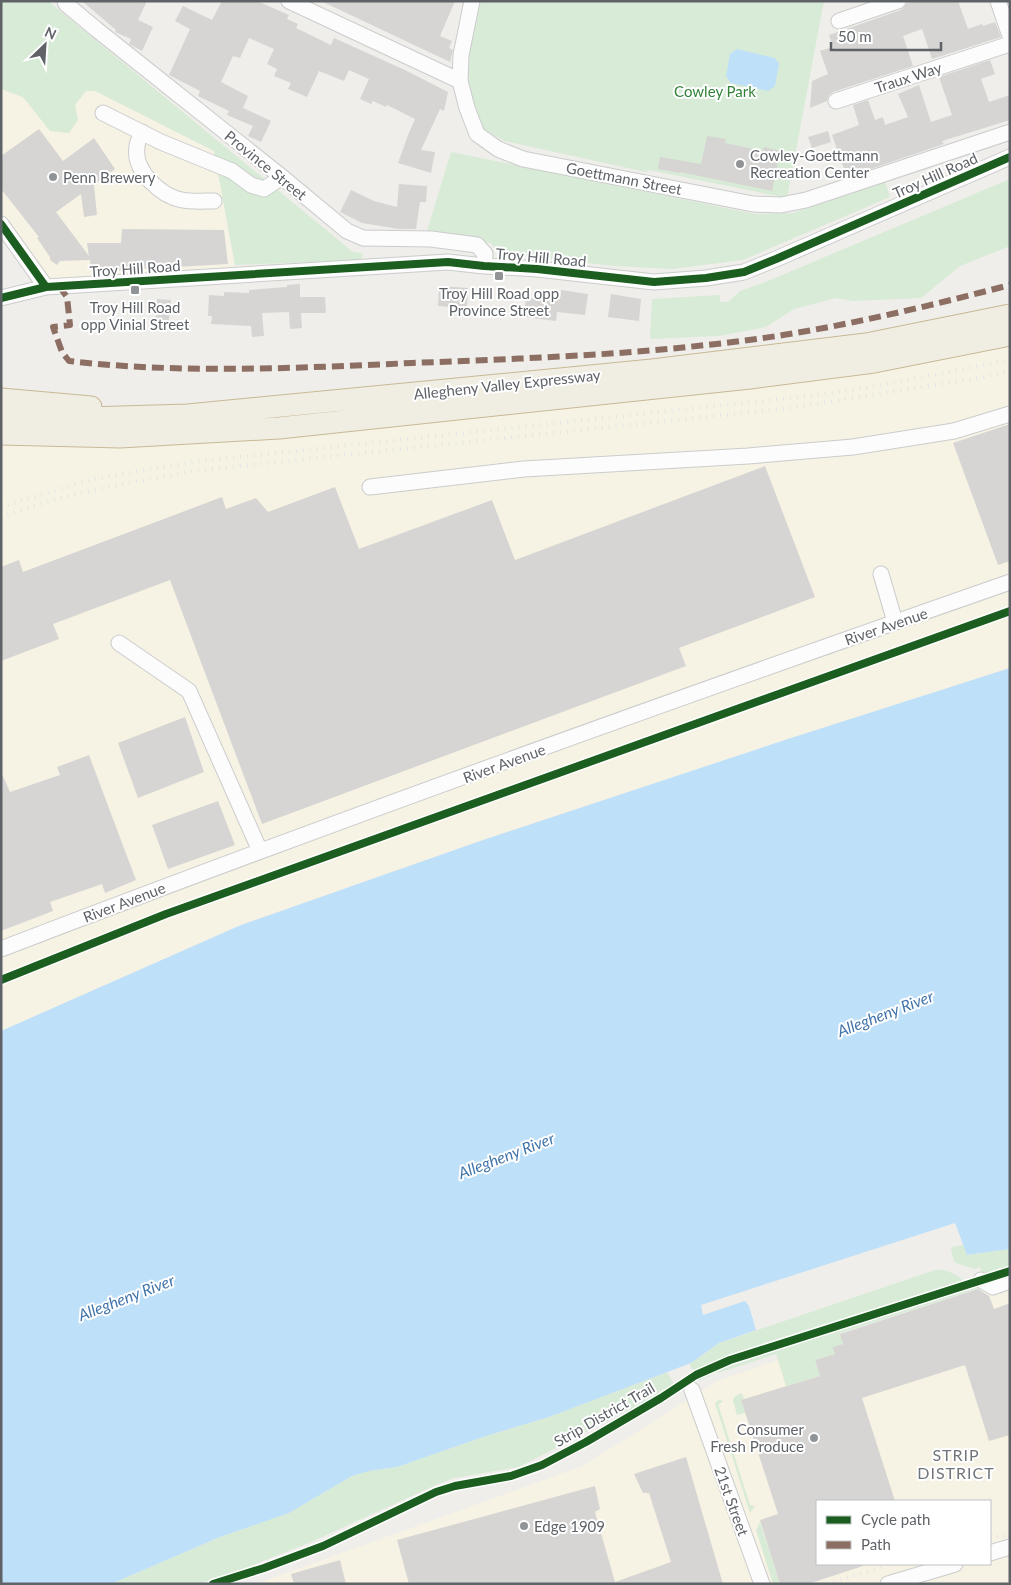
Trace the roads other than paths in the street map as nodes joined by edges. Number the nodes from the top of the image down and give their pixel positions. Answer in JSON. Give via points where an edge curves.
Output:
{"nodes":[{"id":1,"x":65,"y":1,"type":"edge"},
{"id":2,"x":288,"y":1,"type":"edge"},
{"id":3,"x":472,"y":1,"type":"edge"},
{"id":4,"x":898,"y":1,"type":"edge"},
{"id":5,"x":998,"y":1,"type":"edge"},
{"id":6,"x":839,"y":21,"type":"dead end"},
{"id":7,"x":1010,"y":36,"type":"edge"},
{"id":8,"x":1010,"y":44,"type":"edge"},
{"id":9,"x":460,"y":81,"type":"junction"},
{"id":10,"x":836,"y":101,"type":"dead end"},
{"id":11,"x":103,"y":113,"type":"dead end"},
{"id":12,"x":142,"y":132,"type":"junction"},
{"id":13,"x":1010,"y":132,"type":"edge"},
{"id":14,"x":1010,"y":157,"type":"edge"},
{"id":15,"x":282,"y":177,"type":"junction"},
{"id":16,"x":214,"y":201,"type":"dead end"},
{"id":17,"x":1,"y":224,"type":"edge"},
{"id":18,"x":484,"y":266,"type":"junction"},
{"id":19,"x":46,"y":287,"type":"junction"},
{"id":20,"x":1,"y":298,"type":"edge"},
{"id":21,"x":1010,"y":315,"type":"edge"},
{"id":22,"x":1010,"y":335,"type":"edge"},
{"id":23,"x":1,"y":399,"type":"edge"},
{"id":24,"x":1010,"y":414,"type":"edge"},
{"id":25,"x":188,"y":415,"type":"junction"},
{"id":26,"x":1,"y":419,"type":"edge"},
{"id":27,"x":1,"y":434,"type":"edge"},
{"id":28,"x":40,"y":436,"type":"junction"},
{"id":29,"x":1,"y":439,"type":"edge"},
{"id":30,"x":370,"y":487,"type":"dead end"},
{"id":31,"x":881,"y":574,"type":"dead end"},
{"id":32,"x":1010,"y":582,"type":"edge"},
{"id":33,"x":895,"y":622,"type":"junction"},
{"id":34,"x":119,"y":643,"type":"dead end"},
{"id":35,"x":260,"y":851,"type":"junction"},
{"id":36,"x":1,"y":949,"type":"edge"},
{"id":37,"x":981,"y":1280,"type":"dead end"},
{"id":38,"x":1010,"y":1281,"type":"edge"},
{"id":39,"x":692,"y":1390,"type":"dead end"},
{"id":40,"x":1010,"y":1547,"type":"edge"},
{"id":41,"x":991,"y":1553,"type":"edge"},
{"id":42,"x":952,"y":1565,"type":"edge"},
{"id":43,"x":762,"y":1584,"type":"edge"},
{"id":44,"x":888,"y":1584,"type":"edge"}],
"edges":[{"from":1,"to":15,"type":"street","name":"Province Street"},
{"from":2,"to":9,"type":"street"},
{"from":3,"to":9,"type":"street","name":"Goettmann Street","via":[[461,55]]},
{"from":4,"to":6,"type":"street"},
{"from":5,"to":7,"type":"street"},
{"from":8,"to":10,"type":"street","name":"Traux Way"},
{"from":9,"to":13,"type":"street","name":"Goettmann Street","via":[[477,134],[498,149],[524,159],[753,204],[780,205],[806,200]]},
{"from":11,"to":12,"type":"street"},
{"from":12,"to":15,"type":"street","via":[[232,171],[251,185],[264,189]]},
{"from":12,"to":16,"type":"street","via":[[136,148],[142,171],[149,180],[182,200]]},
{"from":14,"to":18,"type":"street","name":"Troy Hill Road","via":[[744,272],[654,282]]},
{"from":15,"to":18,"type":"street","name":"Province Street","via":[[347,231],[363,238],[431,239],[477,245],[485,254]]},
{"from":17,"to":19,"type":"street"},
{"from":18,"to":19,"type":"street","name":"Troy Hill Road","via":[[448,262]]},
{"from":19,"to":20,"type":"street","name":"Troy Hill Road"},
{"from":21,"to":25,"type":"highway","name":"Allegheny Valley Expressway","via":[[866,344],[747,360]]},
{"from":22,"to":28,"type":"highway","name":"Allegheny Valley Expressway","via":[[874,362],[750,378],[279,428],[120,437]]},
{"from":23,"to":25,"type":"highway"},
{"from":24,"to":30,"type":"street","via":[[954,431],[853,447],[524,469]]},
{"from":25,"to":26,"type":"highway","name":"Allegheny Valley Expressway"},
{"from":27,"to":28,"type":"highway","name":"Allegheny Valley Expressway"},
{"from":28,"to":29,"type":"highway"},
{"from":31,"to":33,"type":"street"},
{"from":32,"to":33,"type":"street","name":"River Avenue"},
{"from":33,"to":35,"type":"street","name":"River Avenue"},
{"from":34,"to":35,"type":"street","via":[[189,691]]},
{"from":35,"to":36,"type":"street","name":"River Avenue"},
{"from":37,"to":38,"type":"street","via":[[993,1287]]},
{"from":39,"to":43,"type":"street","name":"21st Street"},
{"from":40,"to":41,"type":"street"},
{"from":42,"to":44,"type":"street"}]}
